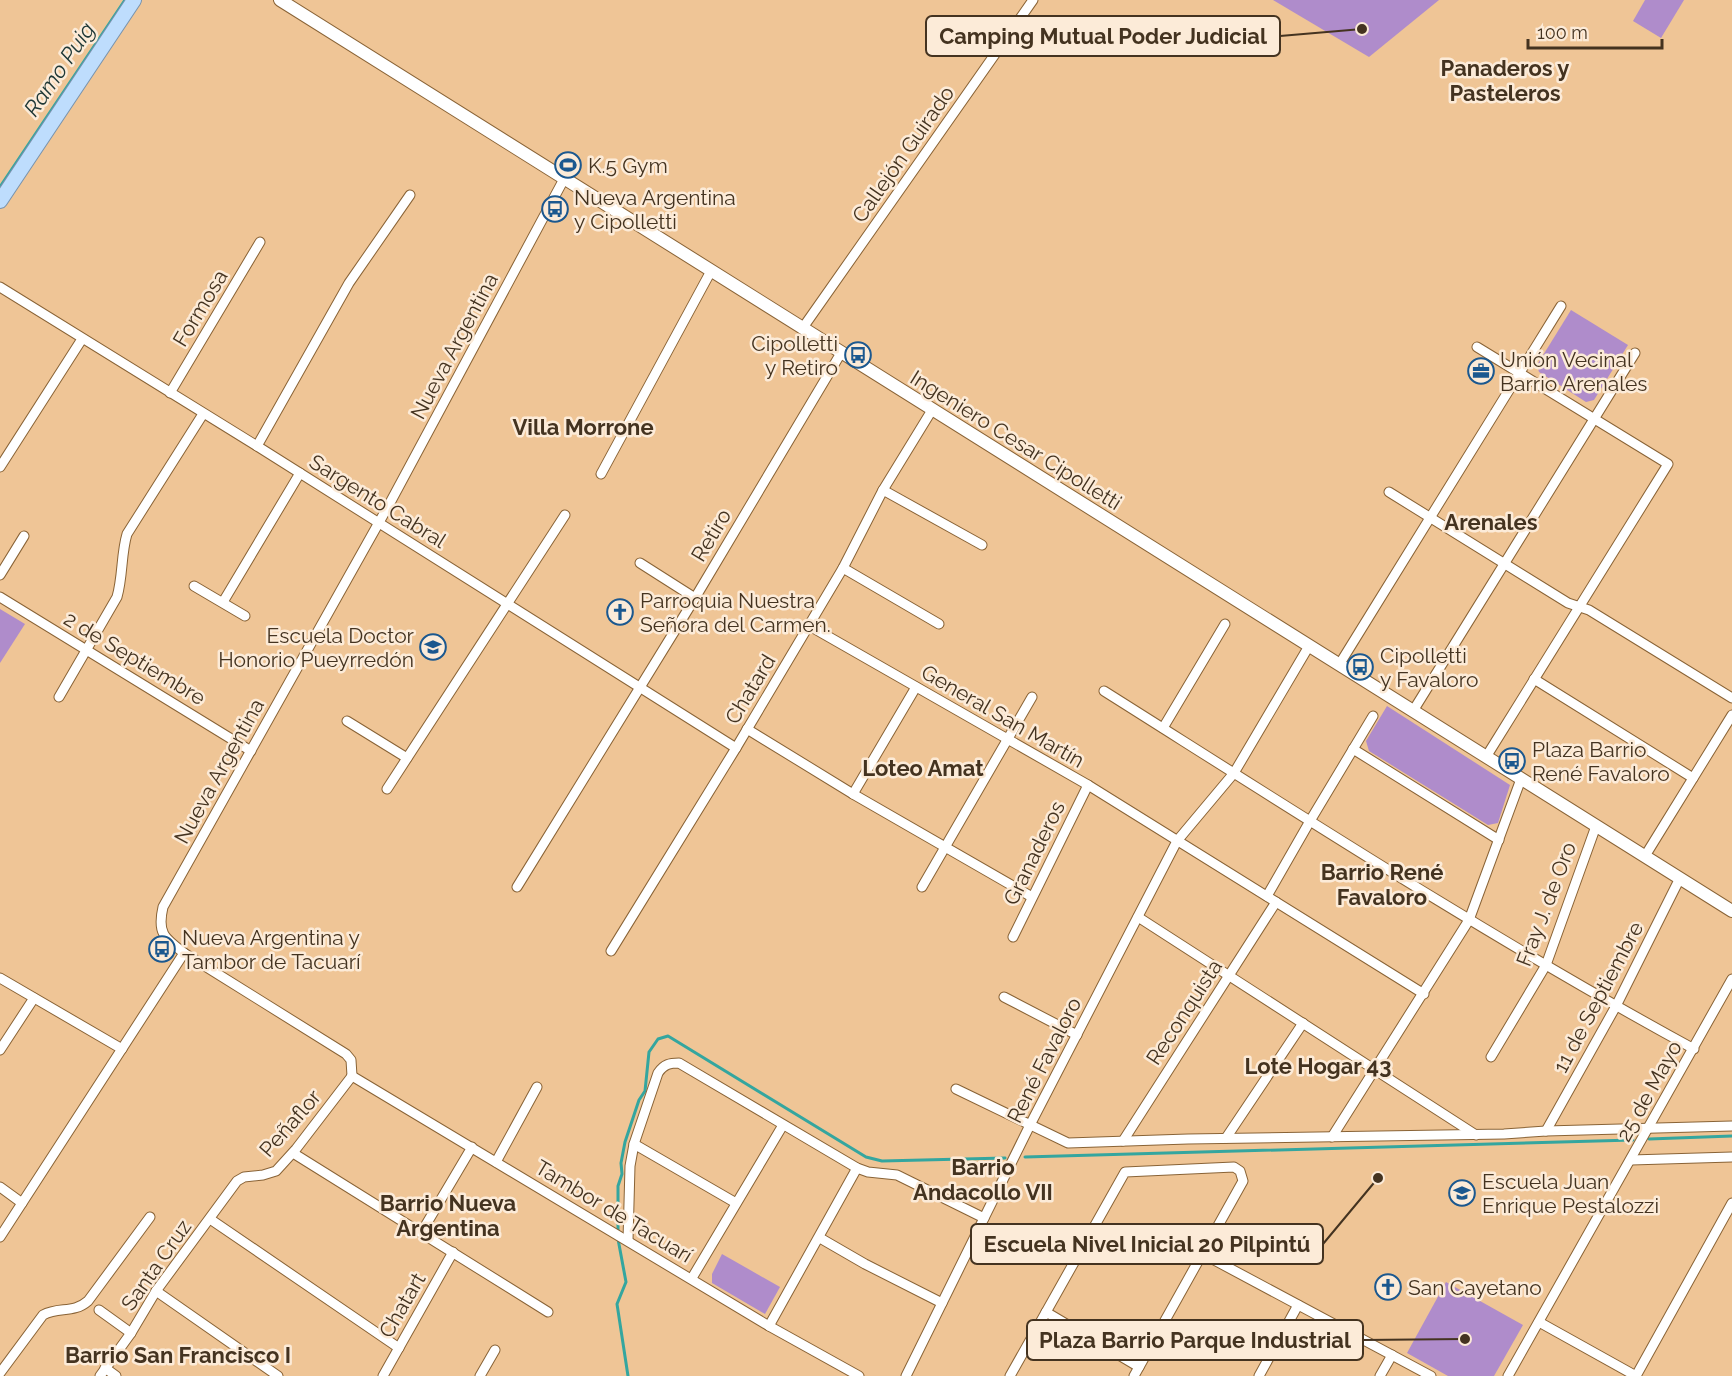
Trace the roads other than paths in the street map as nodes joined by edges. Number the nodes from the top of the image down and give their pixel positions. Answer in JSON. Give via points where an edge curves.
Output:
{"nodes":[{"id":1,"x":134,"y":0,"type":"edge"},
{"id":2,"x":280,"y":0,"type":"edge"},
{"id":3,"x":1033,"y":0,"type":"edge"},
{"id":4,"x":564,"y":179,"type":"junction"},
{"id":5,"x":410,"y":195,"type":"dead end"},
{"id":6,"x":0,"y":201,"type":"edge"},
{"id":7,"x":260,"y":242,"type":"dead end"},
{"id":8,"x":711,"y":271,"type":"junction"},
{"id":9,"x":0,"y":287,"type":"edge"},
{"id":10,"x":1561,"y":306,"type":"dead end"},
{"id":11,"x":802,"y":329,"type":"junction"},
{"id":12,"x":82,"y":339,"type":"junction"},
{"id":13,"x":1477,"y":347,"type":"dead end"},
{"id":14,"x":841,"y":353,"type":"junction"},
{"id":15,"x":1635,"y":353,"type":"dead end"},
{"id":16,"x":1520,"y":373,"type":"junction"},
{"id":17,"x":170,"y":393,"type":"junction"},
{"id":18,"x":932,"y":410,"type":"junction"},
{"id":19,"x":203,"y":414,"type":"junction"},
{"id":20,"x":1594,"y":419,"type":"junction"},
{"id":21,"x":257,"y":446,"type":"junction"},
{"id":22,"x":0,"y":467,"type":"edge"},
{"id":23,"x":300,"y":473,"type":"junction"},
{"id":24,"x":601,"y":474,"type":"dead end"},
{"id":25,"x":883,"y":490,"type":"junction"},
{"id":26,"x":1389,"y":492,"type":"dead end"},
{"id":27,"x":565,"y":515,"type":"dead end"},
{"id":28,"x":1430,"y":518,"type":"junction"},
{"id":29,"x":379,"y":523,"type":"junction"},
{"id":30,"x":24,"y":536,"type":"dead end"},
{"id":31,"x":982,"y":544,"type":"dead end"},
{"id":32,"x":640,"y":563,"type":"dead end"},
{"id":33,"x":1504,"y":564,"type":"junction"},
{"id":34,"x":843,"y":568,"type":"junction"},
{"id":35,"x":0,"y":575,"type":"edge"},
{"id":36,"x":194,"y":586,"type":"dead end"},
{"id":37,"x":0,"y":597,"type":"edge"},
{"id":38,"x":695,"y":598,"type":"junction"},
{"id":39,"x":223,"y":602,"type":"junction"},
{"id":40,"x":507,"y":604,"type":"junction"},
{"id":41,"x":1579,"y":607,"type":"junction"},
{"id":42,"x":245,"y":616,"type":"dead end"},
{"id":43,"x":939,"y":624,"type":"dead end"},
{"id":44,"x":1225,"y":624,"type":"dead end"},
{"id":45,"x":808,"y":625,"type":"junction"},
{"id":46,"x":1309,"y":646,"type":"junction"},
{"id":47,"x":87,"y":650,"type":"junction"},
{"id":48,"x":1339,"y":665,"type":"junction"},
{"id":49,"x":1534,"y":679,"type":"junction"},
{"id":50,"x":640,"y":687,"type":"junction"},
{"id":51,"x":916,"y":687,"type":"junction"},
{"id":52,"x":1104,"y":691,"type":"dead end"},
{"id":53,"x":59,"y":697,"type":"dead end"},
{"id":54,"x":1032,"y":697,"type":"dead end"},
{"id":55,"x":1732,"y":698,"type":"edge"},
{"id":56,"x":1413,"y":711,"type":"junction"},
{"id":57,"x":1732,"y":715,"type":"edge"},
{"id":58,"x":1373,"y":716,"type":"dead end"},
{"id":59,"x":347,"y":721,"type":"dead end"},
{"id":60,"x":1163,"y":728,"type":"junction"},
{"id":61,"x":747,"y":729,"type":"junction"},
{"id":62,"x":1008,"y":738,"type":"junction"},
{"id":63,"x":736,"y":748,"type":"junction"},
{"id":64,"x":1353,"y":749,"type":"junction"},
{"id":65,"x":251,"y":751,"type":"junction"},
{"id":66,"x":1486,"y":757,"type":"junction"},
{"id":67,"x":407,"y":758,"type":"junction"},
{"id":68,"x":1234,"y":773,"type":"junction"},
{"id":69,"x":1693,"y":778,"type":"junction"},
{"id":70,"x":1521,"y":779,"type":"junction"},
{"id":71,"x":1088,"y":785,"type":"junction"},
{"id":72,"x":387,"y":789,"type":"dead end"},
{"id":73,"x":853,"y":794,"type":"junction"},
{"id":74,"x":1310,"y":821,"type":"junction"},
{"id":75,"x":1596,"y":825,"type":"junction"},
{"id":76,"x":1499,"y":840,"type":"junction"},
{"id":77,"x":1177,"y":841,"type":"junction"},
{"id":78,"x":945,"y":847,"type":"junction"},
{"id":79,"x":1645,"y":856,"type":"junction"},
{"id":80,"x":1680,"y":878,"type":"junction"},
{"id":81,"x":518,"y":887,"type":"dead end"},
{"id":82,"x":922,"y":887,"type":"dead end"},
{"id":83,"x":1032,"y":897,"type":"junction"},
{"id":84,"x":1271,"y":899,"type":"junction"},
{"id":85,"x":1732,"y":911,"type":"edge"},
{"id":86,"x":1138,"y":917,"type":"junction"},
{"id":87,"x":1469,"y":920,"type":"junction"},
{"id":88,"x":1013,"y":937,"type":"dead end"},
{"id":89,"x":611,"y":951,"type":"dead end"},
{"id":90,"x":184,"y":953,"type":"junction"},
{"id":91,"x":1546,"y":965,"type":"junction"},
{"id":92,"x":1229,"y":975,"type":"junction"},
{"id":93,"x":0,"y":978,"type":"edge"},
{"id":94,"x":1732,"y":979,"type":"edge"},
{"id":95,"x":1424,"y":994,"type":"junction"},
{"id":96,"x":1004,"y":997,"type":"dead end"},
{"id":97,"x":34,"y":998,"type":"junction"},
{"id":98,"x":1616,"y":1006,"type":"junction"},
{"id":99,"x":1303,"y":1023,"type":"junction"},
{"id":100,"x":1077,"y":1035,"type":"junction"},
{"id":101,"x":122,"y":1049,"type":"junction"},
{"id":102,"x":1694,"y":1049,"type":"junction"},
{"id":103,"x":0,"y":1050,"type":"edge"},
{"id":104,"x":1491,"y":1057,"type":"dead end"},
{"id":105,"x":1375,"y":1069,"type":"junction"},
{"id":106,"x":352,"y":1076,"type":"junction"},
{"id":107,"x":537,"y":1087,"type":"dead end"},
{"id":108,"x":956,"y":1089,"type":"dead end"},
{"id":109,"x":783,"y":1125,"type":"junction"},
{"id":110,"x":1030,"y":1125,"type":"junction"},
{"id":111,"x":1732,"y":1126,"type":"edge"},
{"id":112,"x":1649,"y":1128,"type":"junction"},
{"id":113,"x":1546,"y":1131,"type":"junction"},
{"id":114,"x":1476,"y":1135,"type":"junction"},
{"id":115,"x":1332,"y":1137,"type":"junction"},
{"id":116,"x":1226,"y":1138,"type":"junction"},
{"id":117,"x":1123,"y":1141,"type":"junction"},
{"id":118,"x":634,"y":1144,"type":"junction"},
{"id":119,"x":472,"y":1147,"type":"junction"},
{"id":120,"x":293,"y":1153,"type":"junction"},
{"id":121,"x":1732,"y":1157,"type":"edge"},
{"id":122,"x":1631,"y":1160,"type":"junction"},
{"id":123,"x":496,"y":1162,"type":"junction"},
{"id":124,"x":857,"y":1168,"type":"junction"},
{"id":125,"x":244,"y":1177,"type":"joint"},
{"id":126,"x":0,"y":1187,"type":"edge"},
{"id":127,"x":22,"y":1203,"type":"junction"},
{"id":128,"x":736,"y":1203,"type":"junction"},
{"id":129,"x":1732,"y":1203,"type":"edge"},
{"id":130,"x":150,"y":1217,"type":"dead end"},
{"id":131,"x":210,"y":1218,"type":"junction"},
{"id":132,"x":984,"y":1218,"type":"junction"},
{"id":133,"x":421,"y":1233,"type":"junction"},
{"id":134,"x":0,"y":1237,"type":"edge"},
{"id":135,"x":625,"y":1238,"type":"junction"},
{"id":136,"x":820,"y":1238,"type":"junction"},
{"id":137,"x":453,"y":1252,"type":"junction"},
{"id":138,"x":1203,"y":1254,"type":"junction"},
{"id":139,"x":692,"y":1278,"type":"junction"},
{"id":140,"x":156,"y":1291,"type":"junction"},
{"id":141,"x":942,"y":1304,"type":"junction"},
{"id":142,"x":1298,"y":1305,"type":"junction"},
{"id":143,"x":99,"y":1311,"type":"dead end"},
{"id":144,"x":548,"y":1312,"type":"dead end"},
{"id":145,"x":1046,"y":1312,"type":"junction"},
{"id":146,"x":1539,"y":1322,"type":"junction"},
{"id":147,"x":768,"y":1326,"type":"junction"},
{"id":148,"x":130,"y":1333,"type":"junction"},
{"id":149,"x":399,"y":1348,"type":"junction"},
{"id":150,"x":495,"y":1350,"type":"dead end"},
{"id":151,"x":1392,"y":1355,"type":"junction"},
{"id":152,"x":1139,"y":1367,"type":"junction"},
{"id":153,"x":102,"y":1372,"type":"edge"},
{"id":154,"x":0,"y":1373,"type":"edge"},
{"id":155,"x":116,"y":1376,"type":"edge"},
{"id":156,"x":278,"y":1376,"type":"edge"},
{"id":157,"x":382,"y":1376,"type":"edge"},
{"id":158,"x":480,"y":1376,"type":"edge"},
{"id":159,"x":859,"y":1376,"type":"edge"},
{"id":160,"x":906,"y":1376,"type":"edge"},
{"id":161,"x":1010,"y":1376,"type":"edge"},
{"id":162,"x":1134,"y":1376,"type":"edge"},
{"id":163,"x":1259,"y":1376,"type":"edge"},
{"id":164,"x":1380,"y":1376,"type":"edge"},
{"id":165,"x":1431,"y":1376,"type":"edge"},
{"id":166,"x":1508,"y":1376,"type":"edge"},
{"id":167,"x":1636,"y":1376,"type":"edge"}],
"edges":[{"from":1,"to":6,"type":"main road"},
{"from":2,"to":4,"type":"street","name":"Ingeniero Cesar Cipolletti"},
{"from":3,"to":11,"type":"street","name":"Callejón Guirado"},
{"from":4,"to":8,"type":"street","name":"Ingeniero Cesar Cipolletti"},
{"from":4,"to":29,"type":"street","name":"Nueva Argentina"},
{"from":5,"to":21,"type":"street","via":[[349,283]]},
{"from":7,"to":17,"type":"street","name":"Formosa"},
{"from":8,"to":11,"type":"street","name":"Ingeniero Cesar Cipolletti"},
{"from":8,"to":24,"type":"street"},
{"from":9,"to":12,"type":"street","name":"Sargento Cabral"},
{"from":10,"to":16,"type":"street"},
{"from":11,"to":14,"type":"street","name":"Ingeniero Cesar Cipolletti"},
{"from":12,"to":17,"type":"street","name":"Sargento Cabral"},
{"from":12,"to":22,"type":"street"},
{"from":13,"to":16,"type":"street"},
{"from":14,"to":18,"type":"street","name":"Ingeniero Cesar Cipolletti"},
{"from":14,"to":38,"type":"street","name":"Retiro"},
{"from":15,"to":20,"type":"street"},
{"from":16,"to":20,"type":"street"},
{"from":16,"to":28,"type":"street"},
{"from":17,"to":19,"type":"street","name":"Sargento Cabral"},
{"from":18,"to":25,"type":"street","name":"Chatard"},
{"from":18,"to":46,"type":"street","name":"Ingeniero Cesar Cipolletti"},
{"from":19,"to":21,"type":"street","name":"Sargento Cabral"},
{"from":19,"to":47,"type":"street","via":[[127,534],[117,597]]},
{"from":20,"to":33,"type":"street"},
{"from":20,"to":41,"type":"street","via":[[1668,464]]},
{"from":21,"to":23,"type":"street","name":"Sargento Cabral"},
{"from":23,"to":29,"type":"street","name":"Sargento Cabral"},
{"from":23,"to":39,"type":"street"},
{"from":25,"to":31,"type":"street"},
{"from":25,"to":34,"type":"street","name":"Chatard"},
{"from":26,"to":28,"type":"street"},
{"from":27,"to":40,"type":"street"},
{"from":28,"to":33,"type":"street"},
{"from":28,"to":48,"type":"street"},
{"from":29,"to":40,"type":"street","name":"Sargento Cabral"},
{"from":29,"to":65,"type":"street","name":"Nueva Argentina"},
{"from":30,"to":35,"type":"street"},
{"from":32,"to":38,"type":"street"},
{"from":33,"to":41,"type":"street"},
{"from":33,"to":56,"type":"street"},
{"from":34,"to":43,"type":"street"},
{"from":34,"to":45,"type":"street","name":"Chatard"},
{"from":36,"to":39,"type":"street"},
{"from":37,"to":47,"type":"street","name":"2 de Septiembre"},
{"from":38,"to":50,"type":"street","name":"Retiro"},
{"from":39,"to":42,"type":"street"},
{"from":40,"to":50,"type":"street","name":"Sargento Cabral"},
{"from":40,"to":67,"type":"street"},
{"from":41,"to":49,"type":"street"},
{"from":41,"to":55,"type":"street"},
{"from":44,"to":60,"type":"street"},
{"from":45,"to":51,"type":"street","name":"General San Martín"},
{"from":45,"to":61,"type":"street","name":"Chatard"},
{"from":46,"to":48,"type":"street","name":"Ingeniero Cesar Cipolletti"},
{"from":46,"to":68,"type":"street","name":"René Favaloro"},
{"from":47,"to":53,"type":"street"},
{"from":47,"to":65,"type":"street","name":"2 de Septiembre"},
{"from":48,"to":56,"type":"street","name":"Ingeniero Cesar Cipolletti"},
{"from":49,"to":66,"type":"street"},
{"from":49,"to":69,"type":"street"},
{"from":50,"to":63,"type":"street","name":"Sargento Cabral"},
{"from":50,"to":81,"type":"street","name":"Retiro"},
{"from":51,"to":62,"type":"street","name":"General San Martín"},
{"from":51,"to":73,"type":"street"},
{"from":52,"to":60,"type":"street"},
{"from":54,"to":62,"type":"street"},
{"from":56,"to":66,"type":"street","name":"Ingeniero Cesar Cipolletti"},
{"from":57,"to":69,"type":"street"},
{"from":58,"to":64,"type":"street","name":"Reconquista"},
{"from":59,"to":67,"type":"street"},
{"from":60,"to":68,"type":"street"},
{"from":61,"to":63,"type":"street","name":"Chatard"},
{"from":61,"to":73,"type":"street"},
{"from":62,"to":71,"type":"street","name":"General San Martín"},
{"from":62,"to":78,"type":"street"},
{"from":63,"to":89,"type":"street","name":"Chatard"},
{"from":64,"to":74,"type":"street","name":"Reconquista"},
{"from":64,"to":76,"type":"street"},
{"from":65,"to":90,"type":"street","name":"Nueva Argentina","via":[[163,907],[159,924],[162,934]]},
{"from":66,"to":70,"type":"street","name":"Ingeniero Cesar Cipolletti"},
{"from":67,"to":72,"type":"street"},
{"from":68,"to":74,"type":"street"},
{"from":68,"to":77,"type":"street","name":"René Favaloro"},
{"from":69,"to":79,"type":"street"},
{"from":70,"to":75,"type":"street","name":"Ingeniero Cesar Cipolletti"},
{"from":70,"to":76,"type":"street"},
{"from":71,"to":77,"type":"street","name":"General San Martín"},
{"from":71,"to":83,"type":"street","name":"Granaderos"},
{"from":73,"to":78,"type":"street"},
{"from":74,"to":84,"type":"street","name":"Reconquista"},
{"from":74,"to":87,"type":"street"},
{"from":75,"to":79,"type":"street","name":"Ingeniero Cesar Cipolletti"},
{"from":75,"to":91,"type":"street","name":"Fray J. de Oro"},
{"from":76,"to":87,"type":"street"},
{"from":77,"to":84,"type":"street","name":"General San Martín"},
{"from":77,"to":86,"type":"street","name":"René Favaloro"},
{"from":78,"to":82,"type":"street"},
{"from":78,"to":83,"type":"street"},
{"from":79,"to":80,"type":"street","name":"Ingeniero Cesar Cipolletti"},
{"from":80,"to":85,"type":"street","name":"Ingeniero Cesar Cipolletti"},
{"from":80,"to":98,"type":"street","name":"11 de Septiembre"},
{"from":83,"to":88,"type":"street","name":"Granaderos"},
{"from":84,"to":92,"type":"street","name":"Reconquista"},
{"from":84,"to":95,"type":"street","name":"General San Martín"},
{"from":86,"to":92,"type":"street"},
{"from":86,"to":100,"type":"street","name":"René Favaloro"},
{"from":87,"to":91,"type":"street"},
{"from":87,"to":95,"type":"street"},
{"from":90,"to":101,"type":"street"},
{"from":90,"to":106,"type":"street","via":[[346,1054],[351,1060]]},
{"from":91,"to":98,"type":"street"},
{"from":91,"to":104,"type":"street","name":"Fray J. de Oro"},
{"from":92,"to":99,"type":"street"},
{"from":92,"to":117,"type":"street","name":"Reconquista"},
{"from":93,"to":97,"type":"street"},
{"from":94,"to":102,"type":"street","name":"25 de Mayo"},
{"from":95,"to":105,"type":"street"},
{"from":96,"to":100,"type":"street"},
{"from":97,"to":101,"type":"street"},
{"from":97,"to":103,"type":"street"},
{"from":98,"to":102,"type":"street"},
{"from":98,"to":113,"type":"street","name":"11 de Septiembre"},
{"from":99,"to":105,"type":"street"},
{"from":99,"to":116,"type":"street"},
{"from":100,"to":110,"type":"street","name":"René Favaloro"},
{"from":101,"to":127,"type":"street"},
{"from":102,"to":112,"type":"street","name":"25 de Mayo"},
{"from":105,"to":114,"type":"street"},
{"from":105,"to":115,"type":"street"},
{"from":106,"to":119,"type":"street","name":"Tambor de Tacuarí"},
{"from":106,"to":120,"type":"street","name":"Peñaflor"},
{"from":107,"to":123,"type":"street"},
{"from":108,"to":110,"type":"street"},
{"from":109,"to":118,"type":"street","via":[[679,1063],[669,1064],[658,1073]]},
{"from":109,"to":124,"type":"street"},
{"from":109,"to":128,"type":"street"},
{"from":110,"to":117,"type":"street","via":[[1068,1143]]},
{"from":110,"to":132,"type":"street","name":"René Favaloro"},
{"from":111,"to":112,"type":"street"},
{"from":112,"to":113,"type":"street"},
{"from":112,"to":122,"type":"street","name":"25 de Mayo"},
{"from":113,"to":114,"type":"street"},
{"from":114,"to":115,"type":"street"},
{"from":115,"to":116,"type":"street"},
{"from":116,"to":117,"type":"street"},
{"from":118,"to":128,"type":"street"},
{"from":118,"to":135,"type":"street"},
{"from":119,"to":123,"type":"street","name":"Tambor de Tacuarí"},
{"from":119,"to":133,"type":"street"},
{"from":120,"to":125,"type":"street","name":"Peñaflor","via":[[276,1171]]},
{"from":120,"to":133,"type":"street"},
{"from":121,"to":122,"type":"street"},
{"from":122,"to":146,"type":"street","name":"25 de Mayo"},
{"from":123,"to":135,"type":"street","name":"Tambor de Tacuarí"},
{"from":124,"to":132,"type":"street","via":[[897,1175]]},
{"from":124,"to":136,"type":"street"},
{"from":125,"to":131,"type":"street","name":"Santa Cruz"},
{"from":126,"to":127,"type":"street"},
{"from":127,"to":134,"type":"street"},
{"from":128,"to":139,"type":"street"},
{"from":129,"to":167,"type":"street"},
{"from":130,"to":154,"type":"street","via":[[88,1301],[75,1310],[43,1315]]},
{"from":131,"to":140,"type":"street","name":"Santa Cruz"},
{"from":131,"to":149,"type":"street"},
{"from":132,"to":141,"type":"street","name":"René Favaloro"},
{"from":133,"to":137,"type":"street"},
{"from":135,"to":139,"type":"street","name":"Tambor de Tacuarí"},
{"from":136,"to":141,"type":"street"},
{"from":136,"to":147,"type":"street"},
{"from":137,"to":144,"type":"street"},
{"from":137,"to":149,"type":"street","name":"Chatart"},
{"from":138,"to":142,"type":"street"},
{"from":138,"to":145,"type":"street","via":[[1243,1181],[1240,1172],[1234,1167],[1125,1172]]},
{"from":138,"to":152,"type":"street"},
{"from":139,"to":147,"type":"street","name":"Tambor de Tacuarí"},
{"from":140,"to":148,"type":"street","name":"Santa Cruz"},
{"from":140,"to":156,"type":"street"},
{"from":141,"to":160,"type":"street","name":"René Favaloro"},
{"from":142,"to":151,"type":"street"},
{"from":142,"to":163,"type":"street"},
{"from":143,"to":148,"type":"street"},
{"from":145,"to":152,"type":"street"},
{"from":145,"to":161,"type":"street"},
{"from":146,"to":166,"type":"street","name":"25 de Mayo"},
{"from":146,"to":167,"type":"street"},
{"from":147,"to":159,"type":"street","name":"Tambor de Tacuarí"},
{"from":148,"to":153,"type":"street","name":"Santa Cruz"},
{"from":149,"to":157,"type":"street","name":"Chatart"},
{"from":150,"to":158,"type":"street"},
{"from":151,"to":164,"type":"street"},
{"from":151,"to":165,"type":"street"},
{"from":152,"to":162,"type":"street"},
{"from":153,"to":155,"type":"street"}]}
